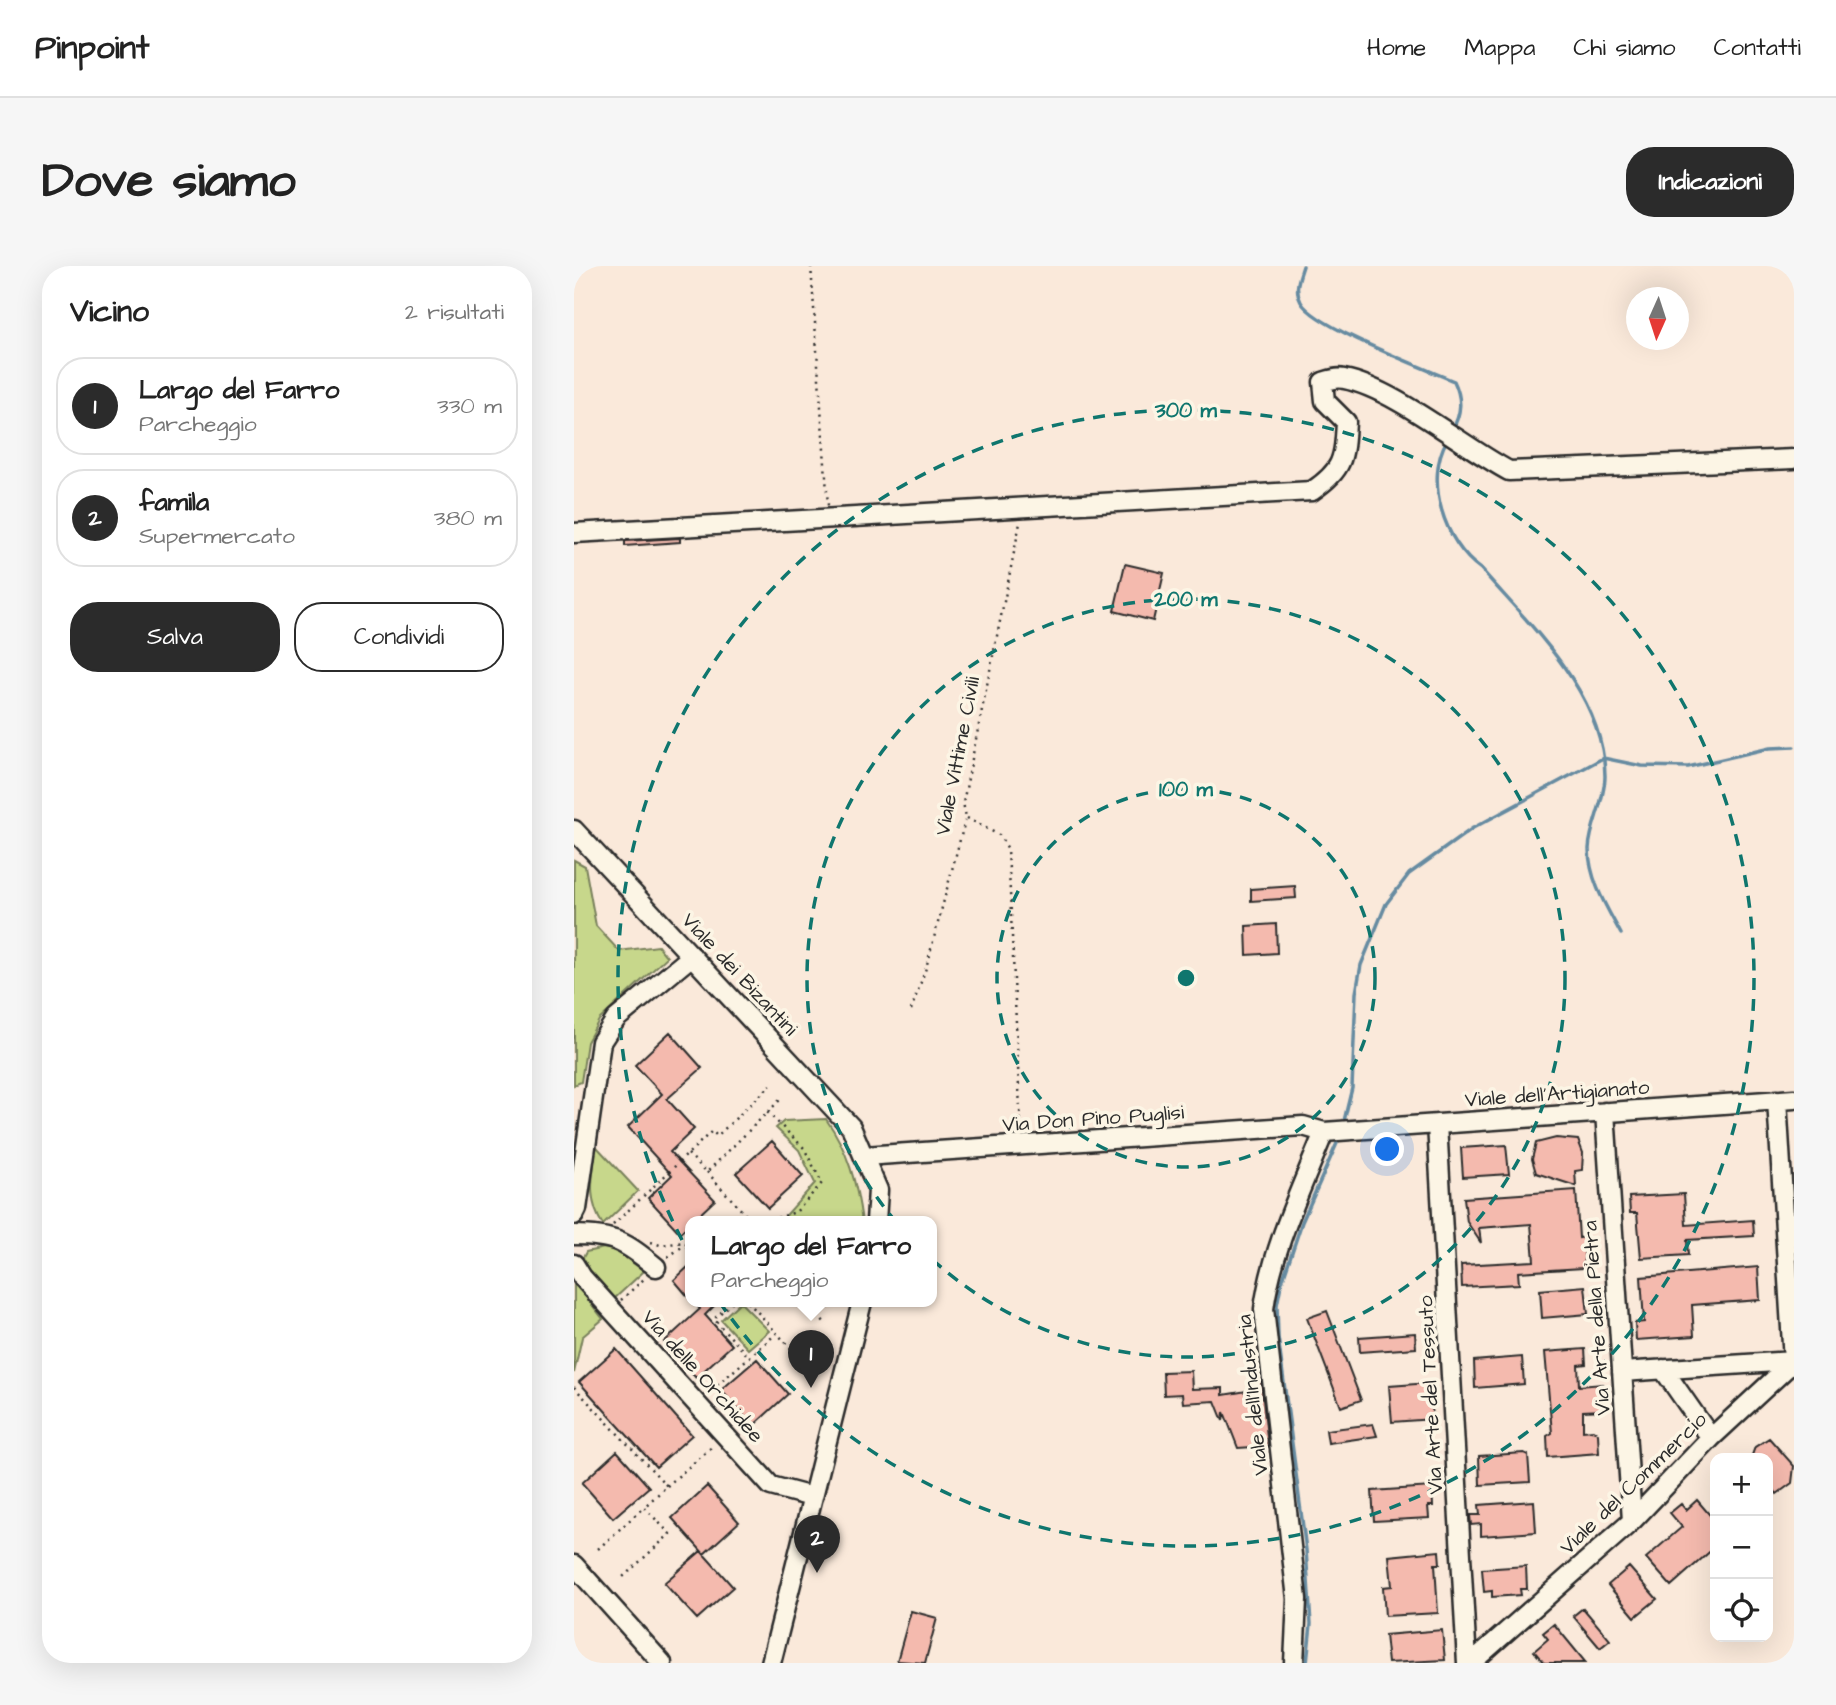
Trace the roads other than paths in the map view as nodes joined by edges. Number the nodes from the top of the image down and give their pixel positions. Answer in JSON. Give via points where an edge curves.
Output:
{"nodes":[{"id":1,"x":1794,"y":459,"type":"edge"},
{"id":2,"x":574,"y":533,"type":"edge"},
{"id":3,"x":576,"y":836,"type":"edge"},
{"id":4,"x":692,"y":956,"type":"junction"},
{"id":5,"x":1786,"y":1099,"type":"edge"},
{"id":6,"x":1605,"y":1112,"type":"junction"},
{"id":7,"x":1437,"y":1124,"type":"junction"},
{"id":8,"x":1324,"y":1132,"type":"junction"},
{"id":9,"x":864,"y":1156,"type":"junction"},
{"id":10,"x":574,"y":1215,"type":"edge"},
{"id":11,"x":876,"y":1216,"type":"edge"},
{"id":12,"x":574,"y":1235,"type":"edge"},
{"id":13,"x":574,"y":1264,"type":"edge"},
{"id":14,"x":656,"y":1267,"type":"dead end"},
{"id":15,"x":861,"y":1307,"type":"edge"},
{"id":16,"x":1794,"y":1361,"type":"edge"},
{"id":17,"x":1663,"y":1369,"type":"junction"},
{"id":18,"x":1622,"y":1372,"type":"junction"},
{"id":19,"x":1711,"y":1438,"type":"junction"},
{"id":20,"x":812,"y":1497,"type":"junction"},
{"id":21,"x":1632,"y":1521,"type":"junction"},
{"id":22,"x":574,"y":1565,"type":"edge"},
{"id":23,"x":662,"y":1663,"type":"edge"},
{"id":24,"x":769,"y":1663,"type":"edge"},
{"id":25,"x":1294,"y":1663,"type":"edge"},
{"id":26,"x":1469,"y":1663,"type":"edge"}],
"edges":[{"from":1,"to":2,"type":"street","via":[[1510,471],[1382,391],[1342,378],[1323,382],[1325,401],[1346,422],[1344,454],[1335,475],[1312,491]]},
{"from":3,"to":4,"type":"street","name":"Viale dei Bizantini"},
{"from":4,"to":9,"type":"street","name":"Viale dei Bizantini","via":[[851,1127]]},
{"from":4,"to":10,"type":"street","via":[[616,1019],[601,1042]]},
{"from":5,"to":6,"type":"street","name":"Viale dell'Artigianato"},
{"from":5,"to":16,"type":"street"},
{"from":6,"to":7,"type":"street","name":"Viale dell'Artigianato"},
{"from":6,"to":18,"type":"street","name":"Via Arte della Pietra"},
{"from":7,"to":8,"type":"street","name":"Viale dell'Artigianato"},
{"from":7,"to":26,"type":"street","name":"Via Arte del Tessuto"},
{"from":8,"to":9,"type":"street","name":"Via Don Pino Puglisi","via":[[1303,1126]]},
{"from":8,"to":25,"type":"street","name":"Viale dell'Industria","via":[[1277,1251],[1264,1309],[1297,1599]]},
{"from":9,"to":11,"type":"street","name":"Viale dei Bizantini","via":[[878,1190]]},
{"from":12,"to":14,"type":"street","via":[[603,1235],[629,1245]]},
{"from":13,"to":20,"type":"street","name":"Via delle Orchidee","via":[[771,1486]]},
{"from":15,"to":20,"type":"street"},
{"from":16,"to":17,"type":"street"},
{"from":16,"to":19,"type":"street","name":"Viale del Commercio"},
{"from":17,"to":18,"type":"street"},
{"from":17,"to":19,"type":"street"},
{"from":18,"to":21,"type":"street","name":"Via Arte della Pietra"},
{"from":19,"to":21,"type":"street","name":"Viale del Commercio"},
{"from":20,"to":24,"type":"street"},
{"from":21,"to":26,"type":"street","name":"Viale del Commercio"},
{"from":22,"to":23,"type":"street"}]}
